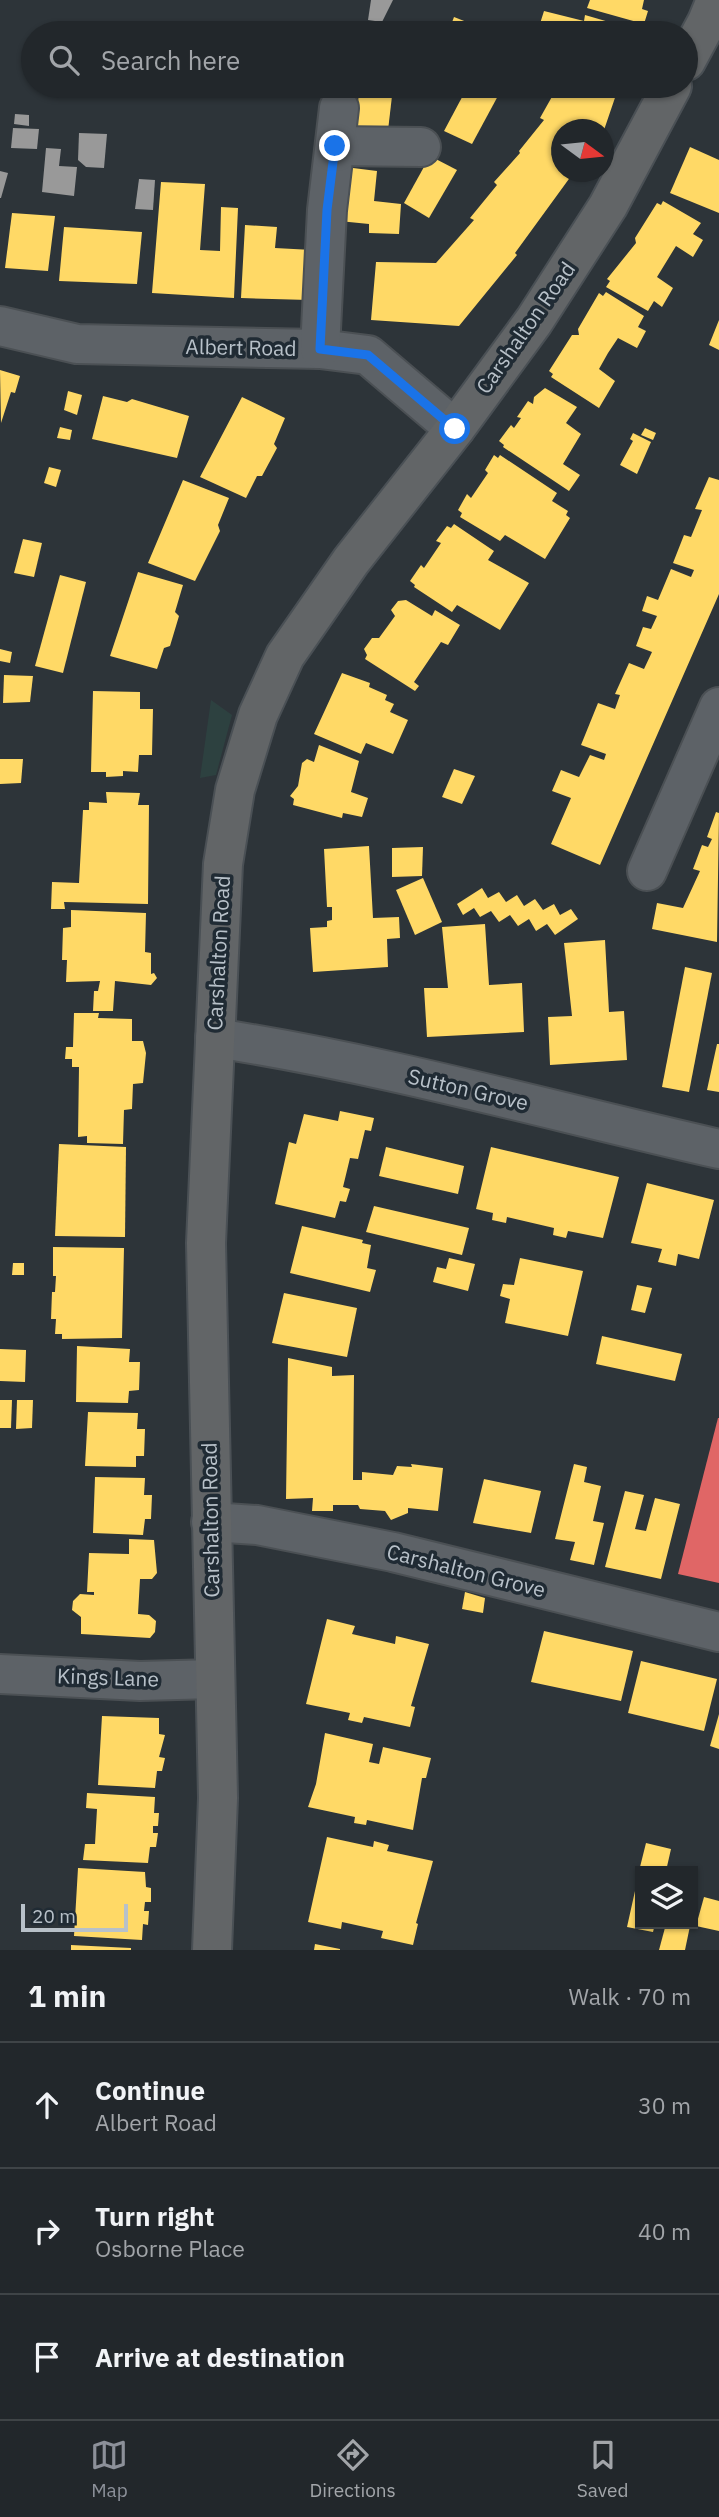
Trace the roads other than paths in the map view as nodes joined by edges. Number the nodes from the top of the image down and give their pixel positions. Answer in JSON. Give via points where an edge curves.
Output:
{"nodes":[{"id":1,"x":716,"y":0,"type":"edge"},
{"id":2,"x":698,"y":40,"type":"edge"},
{"id":3,"x":666,"y":98,"type":"edge"},
{"id":4,"x":339,"y":108,"type":"dead end"},
{"id":5,"x":335,"y":146,"type":"junction"},
{"id":6,"x":421,"y":147,"type":"dead end"},
{"id":7,"x":0,"y":326,"type":"edge"},
{"id":8,"x":320,"y":349,"type":"junction"},
{"id":9,"x":455,"y":429,"type":"junction"},
{"id":10,"x":719,"y":707,"type":"edge"},
{"id":11,"x":647,"y":871,"type":"dead end"},
{"id":12,"x":215,"y":1038,"type":"junction"},
{"id":13,"x":719,"y":1149,"type":"edge"},
{"id":14,"x":211,"y":1522,"type":"junction"},
{"id":15,"x":719,"y":1632,"type":"edge"},
{"id":16,"x":0,"y":1674,"type":"edge"},
{"id":17,"x":215,"y":1679,"type":"junction"},
{"id":18,"x":212,"y":1950,"type":"edge"}],
"edges":[{"from":1,"to":2,"type":"highway"},
{"from":3,"to":9,"type":"highway","name":"Carshalton Road","via":[[608,206],[534,321]]},
{"from":4,"to":5,"type":"street"},
{"from":5,"to":6,"type":"street"},
{"from":5,"to":8,"type":"street"},
{"from":7,"to":8,"type":"street","name":"Albert Road","via":[[77,344]]},
{"from":8,"to":9,"type":"street","name":"Albert Road","via":[[368,355]]},
{"from":9,"to":12,"type":"highway","name":"Carshalton Road","via":[[314,613],[285,656],[258,715],[235,790],[223,864]]},
{"from":10,"to":11,"type":"street"},
{"from":12,"to":13,"type":"street","name":"Sutton Grove","via":[[401,1075]]},
{"from":12,"to":14,"type":"highway","name":"Carshalton Road","via":[[206,1262]]},
{"from":14,"to":15,"type":"street","name":"Carshalton Grove","via":[[257,1525],[393,1552]]},
{"from":14,"to":17,"type":"highway","name":"Carshalton Road"},
{"from":16,"to":17,"type":"street","name":"Kings Lane","via":[[140,1681]]},
{"from":17,"to":18,"type":"highway","name":"Carshalton Road","via":[[218,1798]]}]}
